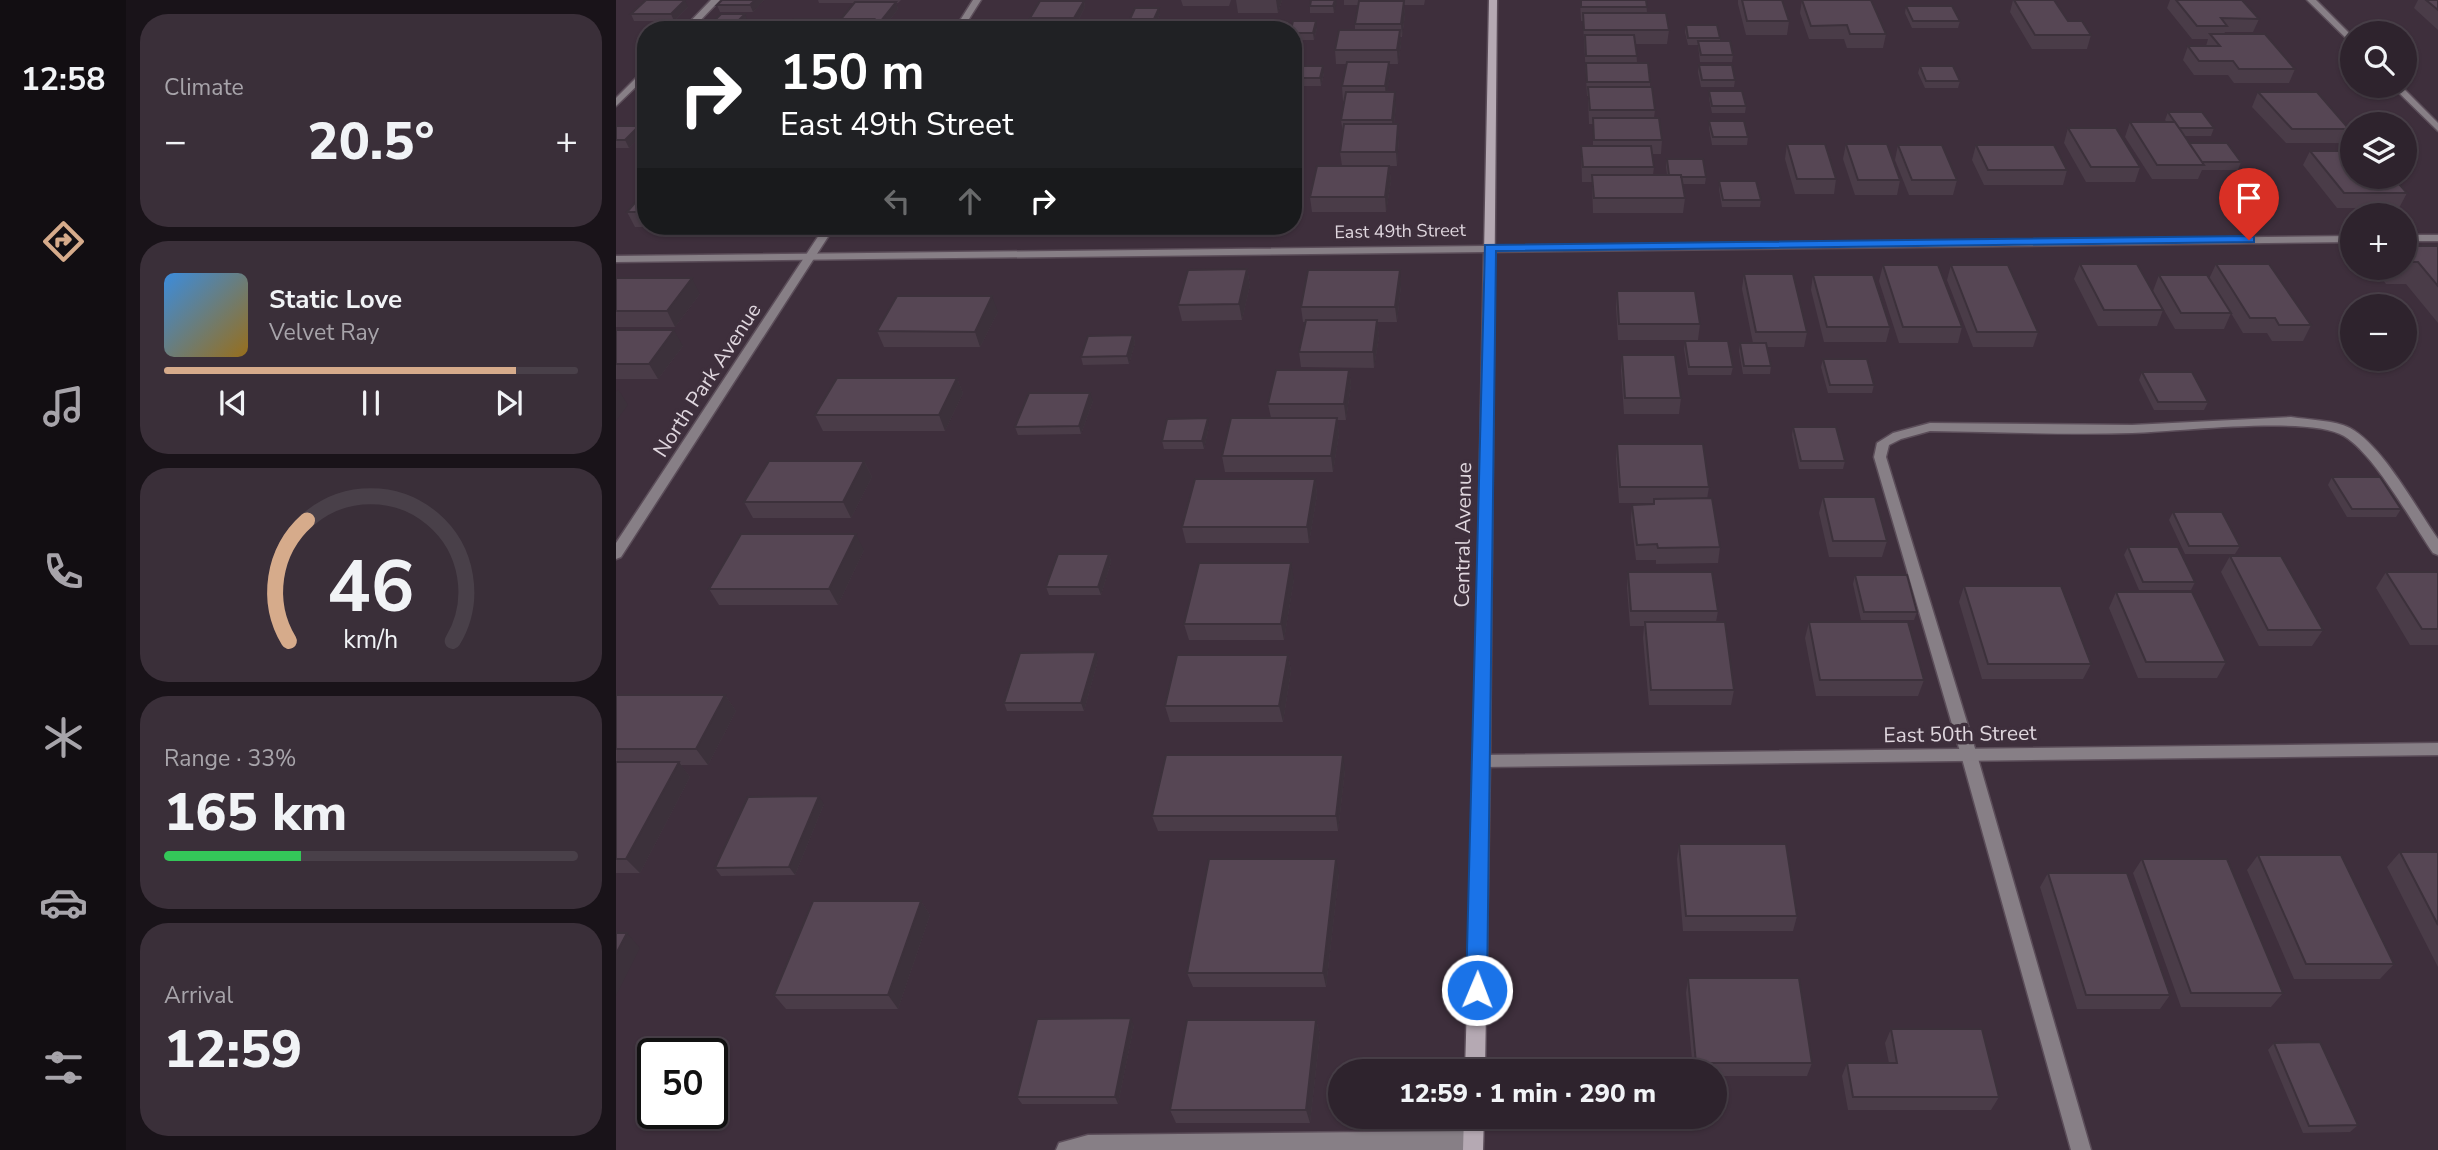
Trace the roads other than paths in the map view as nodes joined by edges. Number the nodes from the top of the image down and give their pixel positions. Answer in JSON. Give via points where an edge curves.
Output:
{"nodes":[{"id":1,"x":716,"y":0,"type":"edge"},
{"id":2,"x":977,"y":0,"type":"edge"},
{"id":3,"x":1493,"y":0,"type":"edge"},
{"id":4,"x":2311,"y":0,"type":"edge"},
{"id":5,"x":695,"y":21,"type":"edge"},
{"id":6,"x":964,"y":21,"type":"edge"},
{"id":7,"x":2340,"y":29,"type":"edge"},
{"id":8,"x":637,"y":81,"type":"edge"},
{"id":9,"x":2408,"y":98,"type":"edge"},
{"id":10,"x":616,"y":103,"type":"edge"},
{"id":11,"x":2438,"y":128,"type":"edge"},
{"id":12,"x":824,"y":235,"type":"edge"},
{"id":13,"x":2417,"y":238,"type":"edge"},
{"id":14,"x":2438,"y":238,"type":"edge"},
{"id":15,"x":2340,"y":239,"type":"edge"},
{"id":16,"x":1490,"y":247,"type":"junction"},
{"id":17,"x":810,"y":257,"type":"junction"},
{"id":18,"x":616,"y":259,"type":"edge"},
{"id":19,"x":2438,"y":550,"type":"edge"},
{"id":20,"x":616,"y":554,"type":"edge"},
{"id":21,"x":2438,"y":749,"type":"edge"},
{"id":22,"x":1969,"y":755,"type":"junction"},
{"id":23,"x":1482,"y":761,"type":"junction"},
{"id":24,"x":1475,"y":1059,"type":"edge"},
{"id":25,"x":1473,"y":1145,"type":"edge"},
{"id":26,"x":1066,"y":1150,"type":"edge"},
{"id":27,"x":2081,"y":1150,"type":"edge"}],
"edges":[{"from":1,"to":5,"type":"street"},
{"from":2,"to":6,"type":"street"},
{"from":3,"to":16,"type":"main road","name":"Central Avenue"},
{"from":4,"to":7,"type":"street"},
{"from":8,"to":10,"type":"street"},
{"from":9,"to":11,"type":"street"},
{"from":12,"to":17,"type":"street","name":"North Park Avenue"},
{"from":13,"to":14,"type":"street"},
{"from":15,"to":16,"type":"street","name":"East 49th Street"},
{"from":16,"to":17,"type":"street","name":"East 49th Street"},
{"from":16,"to":23,"type":"main road","name":"Central Avenue"},
{"from":17,"to":18,"type":"street","name":"East 49th Street"},
{"from":17,"to":20,"type":"street","name":"North Park Avenue"},
{"from":19,"to":22,"type":"street","via":[[2374,456],[2344,430],[2291,421],[2132,429],[1930,427],[1897,436],[1883,443],[1880,457]]},
{"from":21,"to":22,"type":"street","name":"East 50th Street"},
{"from":22,"to":23,"type":"street","name":"East 50th Street"},
{"from":22,"to":27,"type":"street"},
{"from":23,"to":24,"type":"main road","name":"Central Avenue"},
{"from":25,"to":26,"type":"street","via":[[1088,1145]]}]}
